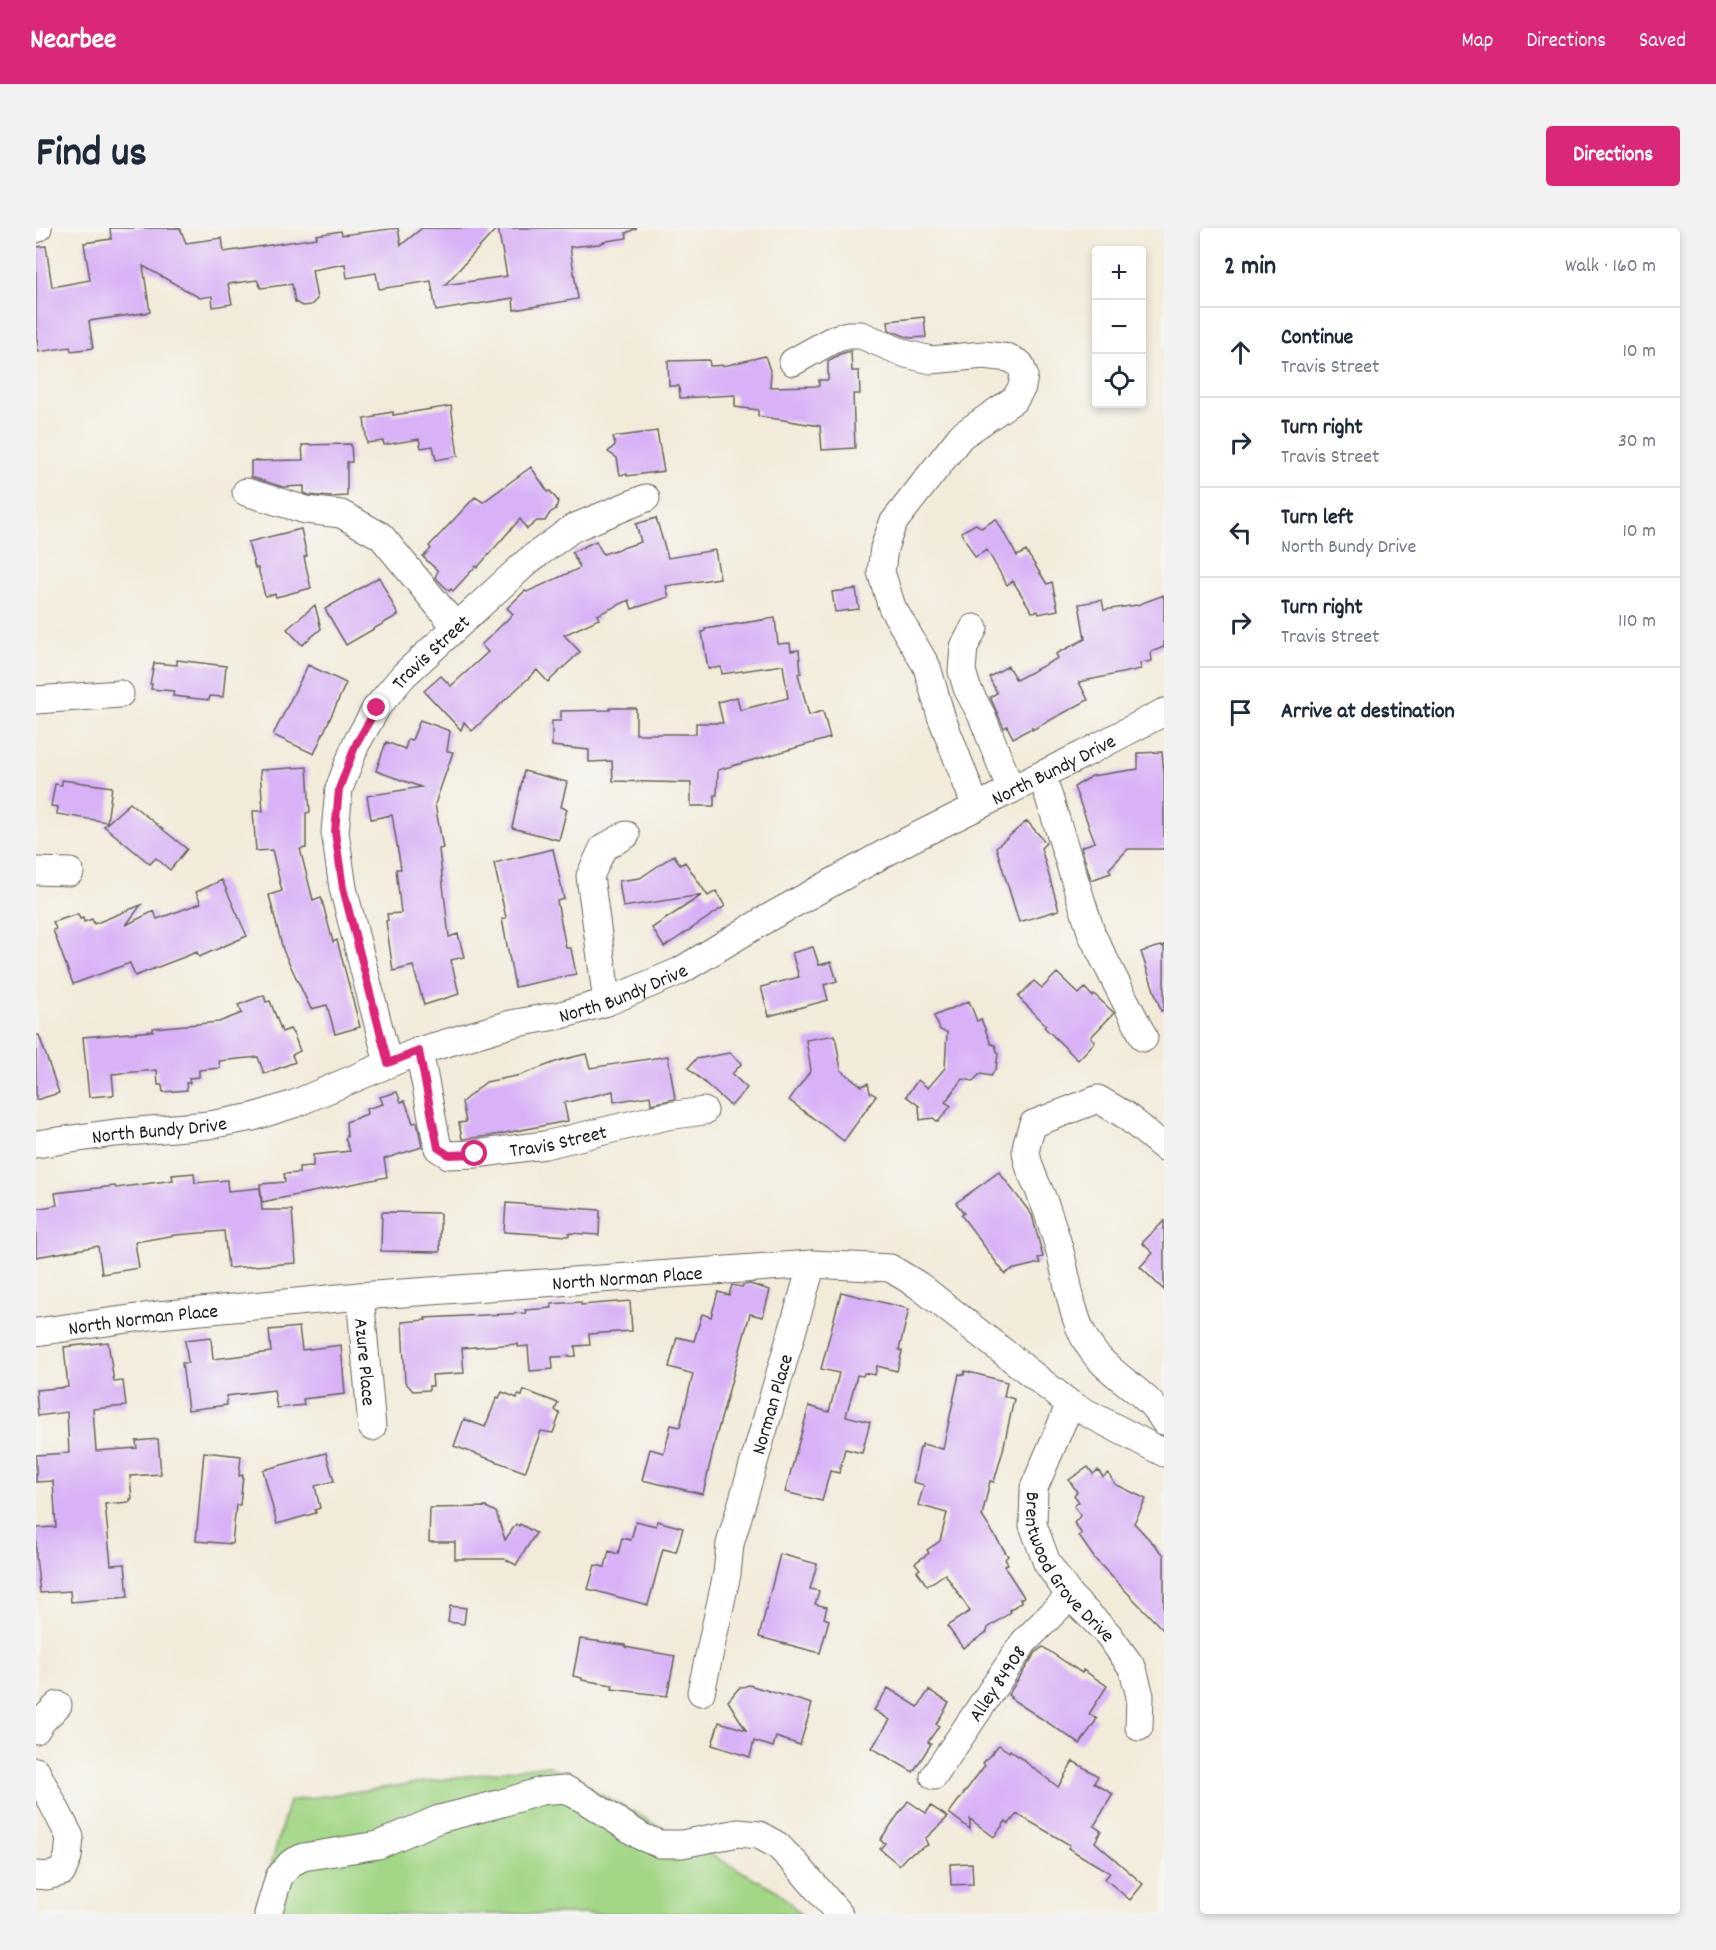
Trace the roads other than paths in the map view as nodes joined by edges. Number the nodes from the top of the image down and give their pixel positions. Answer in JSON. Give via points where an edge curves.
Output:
{"nodes":[{"id":1,"x":793,"y":362,"type":"dead end"},
{"id":2,"x":246,"y":492,"type":"dead end"},
{"id":3,"x":646,"y":498,"type":"dead end"},
{"id":4,"x":456,"y":627,"type":"junction"},
{"id":5,"x":974,"y":628,"type":"dead end"},
{"id":6,"x":120,"y":694,"type":"dead end"},
{"id":7,"x":36,"y":700,"type":"edge"},
{"id":8,"x":1164,"y":711,"type":"edge"},
{"id":9,"x":1041,"y":775,"type":"junction"},
{"id":10,"x":1011,"y":790,"type":"junction"},
{"id":11,"x":976,"y":807,"type":"junction"},
{"id":12,"x":626,"y":835,"type":"dead end"},
{"id":13,"x":36,"y":872,"type":"edge"},
{"id":14,"x":70,"y":872,"type":"dead end"},
{"id":15,"x":607,"y":1002,"type":"junction"},
{"id":16,"x":1144,"y":1038,"type":"dead end"},
{"id":17,"x":419,"y":1051,"type":"junction"},
{"id":18,"x":388,"y":1063,"type":"junction"},
{"id":19,"x":704,"y":1111,"type":"dead end"},
{"id":20,"x":36,"y":1144,"type":"edge"},
{"id":21,"x":1164,"y":1147,"type":"edge"},
{"id":22,"x":812,"y":1264,"type":"junction"},
{"id":23,"x":360,"y":1296,"type":"junction"},
{"id":24,"x":36,"y":1332,"type":"edge"},
{"id":25,"x":1070,"y":1404,"type":"junction"},
{"id":26,"x":1164,"y":1421,"type":"edge"},
{"id":27,"x":372,"y":1427,"type":"dead end"},
{"id":28,"x":1164,"y":1453,"type":"edge"},
{"id":29,"x":1070,"y":1596,"type":"junction"},
{"id":30,"x":701,"y":1692,"type":"dead end"},
{"id":31,"x":58,"y":1705,"type":"dead end"},
{"id":32,"x":1139,"y":1727,"type":"dead end"},
{"id":33,"x":36,"y":1730,"type":"edge"},
{"id":34,"x":36,"y":1771,"type":"edge"},
{"id":35,"x":934,"y":1776,"type":"dead end"},
{"id":36,"x":36,"y":1875,"type":"edge"},
{"id":37,"x":268,"y":1914,"type":"edge"},
{"id":38,"x":839,"y":1914,"type":"edge"}],
"edges":[{"from":1,"to":11,"type":"street","via":[[834,339],[861,335],[931,360],[984,355],[1009,358],[1020,364],[1024,375],[1015,399],[961,436],[893,523],[881,572],[892,607],[927,667]]},
{"from":2,"to":4,"type":"street","via":[[306,510],[341,514],[381,536]]},
{"from":3,"to":4,"type":"street","name":"Travis Street","via":[[573,528],[528,561]]},
{"from":4,"to":18,"type":"street","name":"Travis Street","via":[[404,675],[377,708],[356,744],[339,789],[335,832],[343,888]]},
{"from":5,"to":10,"type":"street","via":[[964,647],[962,671]]},
{"from":6,"to":7,"type":"street"},
{"from":8,"to":9,"type":"street","name":"North Bundy Drive"},
{"from":9,"to":10,"type":"street","name":"North Bundy Drive"},
{"from":9,"to":16,"type":"street","via":[[1092,935]]},
{"from":10,"to":11,"type":"street","name":"North Bundy Drive"},
{"from":11,"to":15,"type":"street","name":"North Bundy Drive","via":[[766,919],[680,971]]},
{"from":12,"to":15,"type":"street","via":[[603,848],[590,876]]},
{"from":13,"to":14,"type":"street"},
{"from":15,"to":17,"type":"street","name":"North Bundy Drive"},
{"from":17,"to":18,"type":"street","name":"North Bundy Drive"},
{"from":17,"to":19,"type":"street","name":"Travis Street","via":[[438,1148],[449,1155],[545,1145]]},
{"from":18,"to":20,"type":"street","name":"North Bundy Drive","via":[[294,1104],[253,1117]]},
{"from":21,"to":26,"type":"street","via":[[1098,1099],[1033,1124],[1026,1149],[1058,1244],[1077,1322],[1092,1351],[1142,1395]]},
{"from":22,"to":23,"type":"street","name":"North Norman Place"},
{"from":22,"to":25,"type":"street","name":"North Norman Place","via":[[890,1268],[918,1284]]},
{"from":22,"to":30,"type":"street","name":"Norman Place","via":[[730,1544],[727,1575]]},
{"from":23,"to":24,"type":"street","name":"North Norman Place","via":[[158,1315]]},
{"from":23,"to":27,"type":"street","name":"Azure Place"},
{"from":25,"to":28,"type":"street","name":"North Norman Place"},
{"from":25,"to":29,"type":"street","name":"Brentwood Grove Drive","via":[[1034,1488],[1033,1525],[1047,1563]]},
{"from":29,"to":32,"type":"street","name":"Brentwood Grove Drive","via":[[1108,1634],[1133,1669],[1140,1696]]},
{"from":29,"to":35,"type":"street","name":"Alley 84908","via":[[1024,1641]]},
{"from":31,"to":33,"type":"street"},
{"from":34,"to":36,"type":"street","via":[[70,1837],[62,1872]]},
{"from":37,"to":38,"type":"street","via":[[279,1877],[291,1863],[303,1857],[378,1845],[439,1819],[541,1791],[565,1790],[660,1844],[682,1844],[738,1833],[759,1835],[777,1845]]}]}
